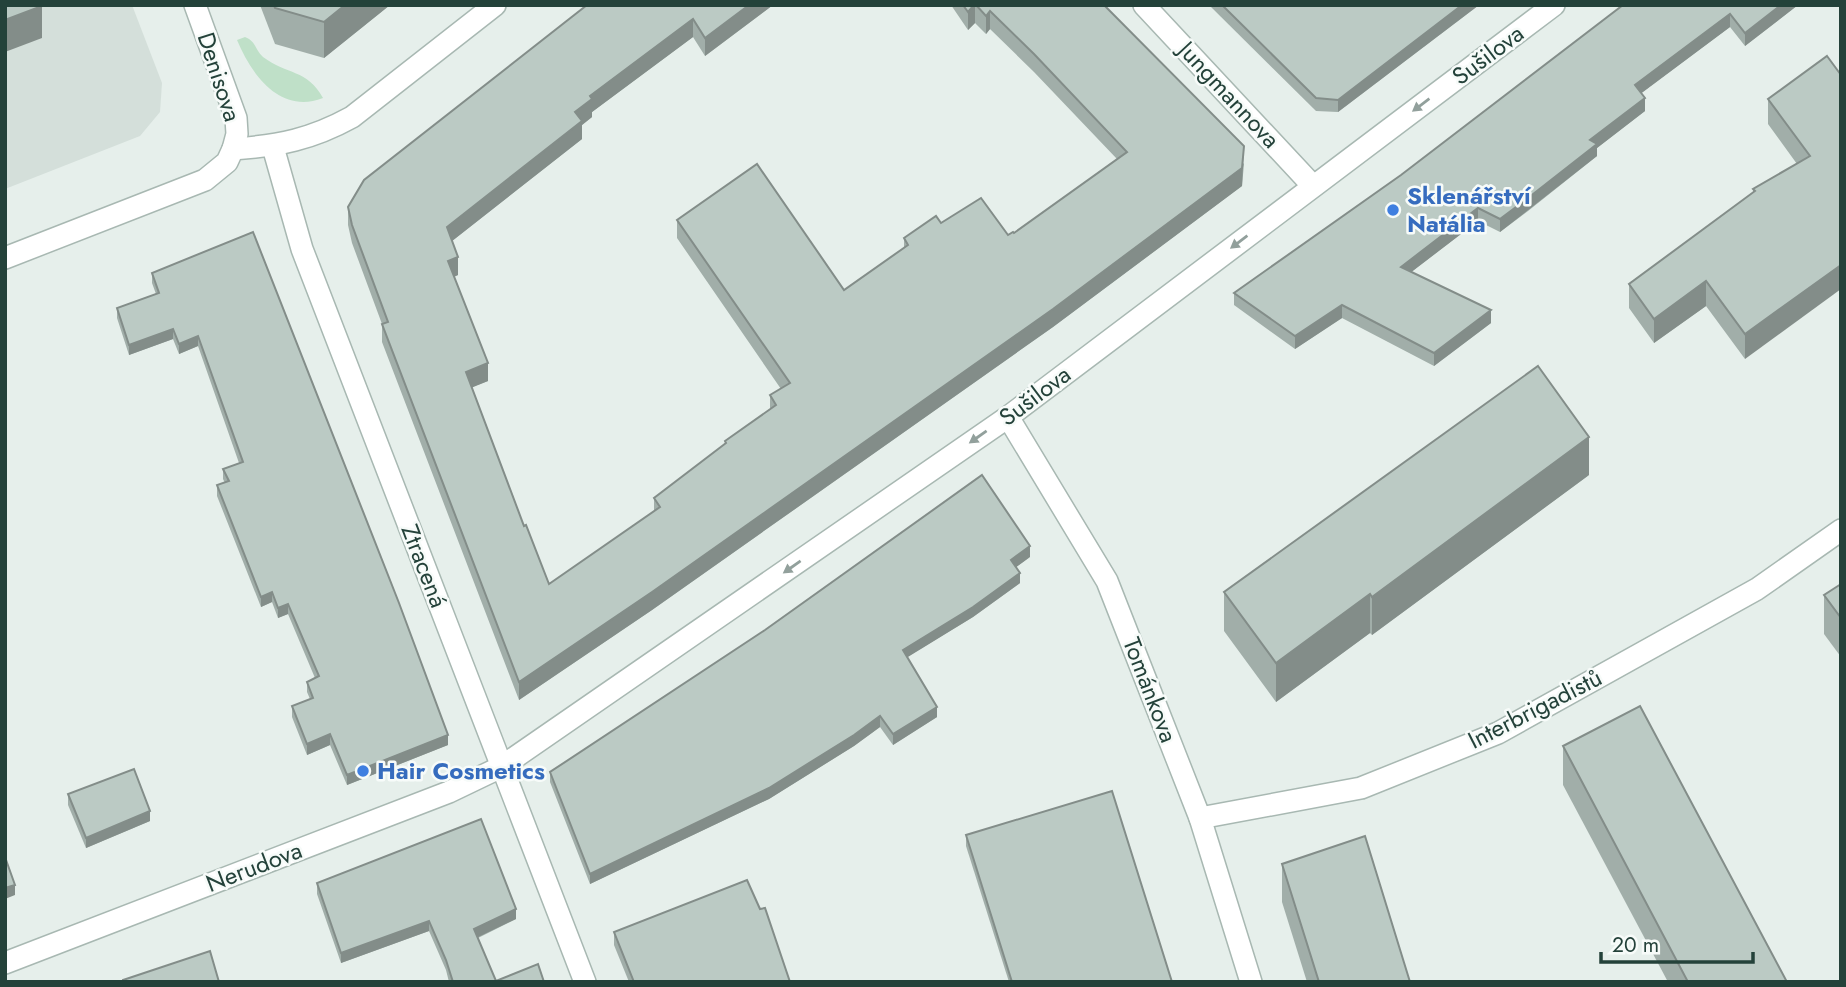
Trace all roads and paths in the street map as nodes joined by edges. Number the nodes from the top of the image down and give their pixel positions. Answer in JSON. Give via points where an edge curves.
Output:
{"nodes":[{"id":1,"x":195,"y":5,"type":"edge"},
{"id":2,"x":495,"y":5,"type":"edge"},
{"id":3,"x":1144,"y":5,"type":"edge"},
{"id":4,"x":1554,"y":5,"type":"edge"},
{"id":5,"x":272,"y":147,"type":"junction"},
{"id":6,"x":233,"y":149,"type":"junction"},
{"id":7,"x":1313,"y":186,"type":"junction"},
{"id":8,"x":5,"y":258,"type":"edge"},
{"id":9,"x":1008,"y":417,"type":"junction"},
{"id":10,"x":1841,"y":530,"type":"edge"},
{"id":11,"x":501,"y":767,"type":"junction"},
{"id":12,"x":1200,"y":818,"type":"junction"},
{"id":13,"x":5,"y":963,"type":"edge"},
{"id":14,"x":585,"y":982,"type":"edge"},
{"id":15,"x":1251,"y":982,"type":"edge"}],
"edges":[{"from":1,"to":6,"type":"street","name":"Denisova","via":[[236,118]]},
{"from":2,"to":5,"type":"street","via":[[352,117],[301,140]]},
{"from":3,"to":7,"type":"street","name":"Jungmannova"},
{"from":4,"to":7,"type":"street","name":"Sušilova","one_way":true},
{"from":5,"to":6,"type":"street"},
{"from":5,"to":11,"type":"street","name":"Ztracená","via":[[302,249]]},
{"from":6,"to":8,"type":"street","via":[[228,162],[205,180]]},
{"from":7,"to":9,"type":"street","name":"Sušilova","one_way":true},
{"from":9,"to":11,"type":"street","name":"Sušilova","one_way":true},
{"from":9,"to":12,"type":"street","name":"Tománkova","via":[[1107,580]]},
{"from":10,"to":12,"type":"street","name":"Interbrigadistů","via":[[1757,589],[1498,733],[1361,788]]},
{"from":11,"to":13,"type":"street","name":"Nerudova","via":[[449,792]]},
{"from":11,"to":14,"type":"street","name":"Ztracená"},
{"from":12,"to":15,"type":"street","name":"Tománkova"}]}
